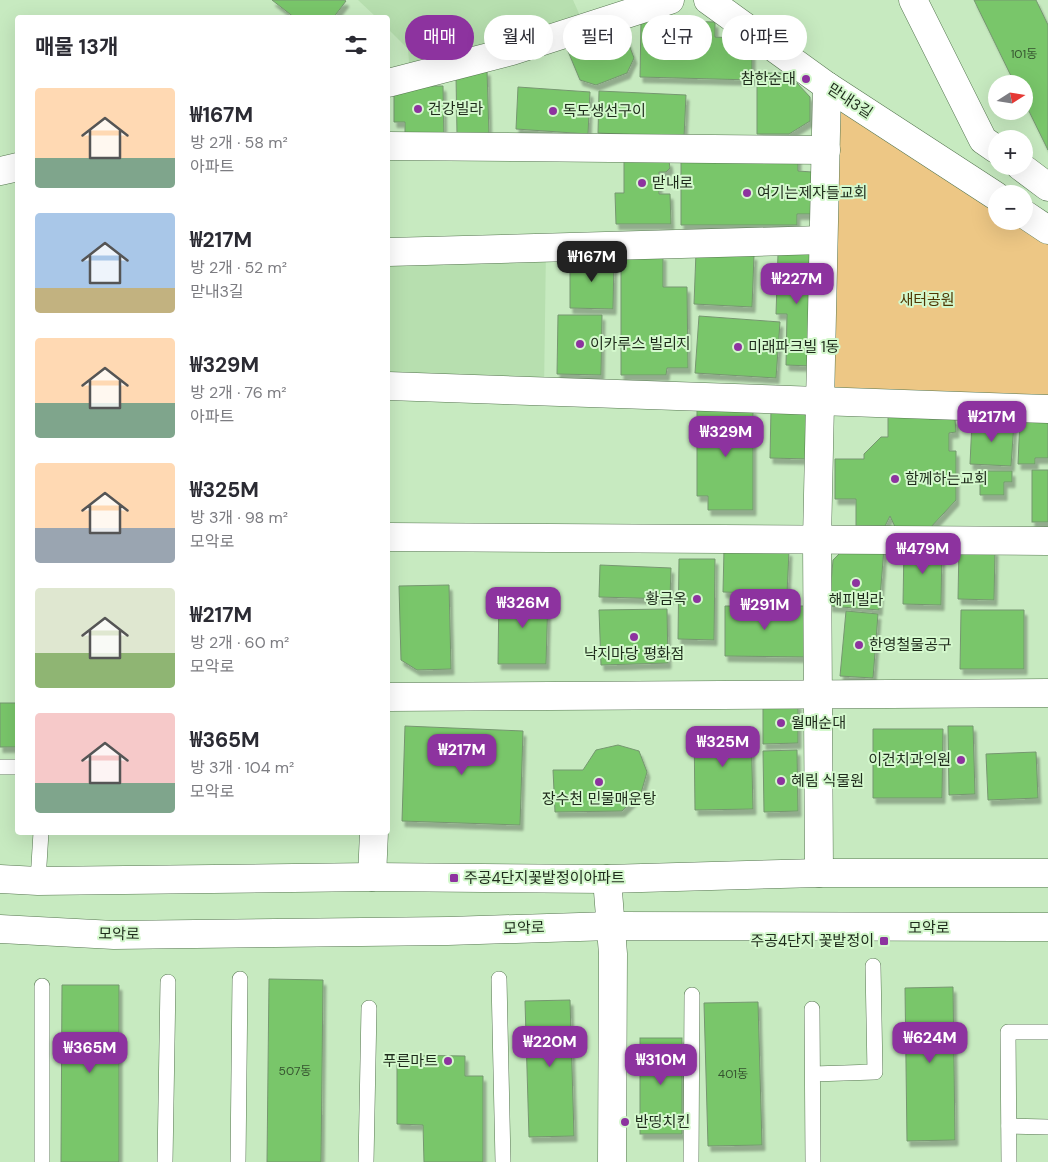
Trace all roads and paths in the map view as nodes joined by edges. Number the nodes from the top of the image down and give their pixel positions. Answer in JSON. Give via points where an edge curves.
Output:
{"nodes":[{"id":1,"x":670,"y":0,"type":"edge"},
{"id":2,"x":708,"y":0,"type":"edge"},
{"id":3,"x":913,"y":0,"type":"edge"},
{"id":4,"x":390,"y":82,"type":"edge"},
{"id":5,"x":827,"y":86,"type":"junction"},
{"id":6,"x":988,"y":144,"type":"edge"},
{"id":7,"x":390,"y":146,"type":"edge"},
{"id":8,"x":826,"y":150,"type":"junction"},
{"id":9,"x":15,"y":167,"type":"edge"},
{"id":10,"x":0,"y":171,"type":"edge"},
{"id":11,"x":1032,"y":175,"type":"edge"},
{"id":12,"x":1048,"y":187,"type":"edge"},
{"id":13,"x":988,"y":191,"type":"edge"},
{"id":14,"x":1033,"y":220,"type":"edge"},
{"id":15,"x":1048,"y":230,"type":"edge"},
{"id":16,"x":824,"y":240,"type":"junction"},
{"id":17,"x":390,"y":252,"type":"edge"},
{"id":18,"x":390,"y":386,"type":"edge"},
{"id":19,"x":820,"y":402,"type":"junction"},
{"id":20,"x":1048,"y":409,"type":"edge"},
{"id":21,"x":390,"y":537,"type":"edge"},
{"id":22,"x":817,"y":540,"type":"junction"},
{"id":23,"x":1048,"y":541,"type":"edge"},
{"id":24,"x":817,"y":693,"type":"junction"},
{"id":25,"x":1048,"y":693,"type":"edge"},
{"id":26,"x":390,"y":696,"type":"edge"},
{"id":27,"x":0,"y":767,"type":"edge"},
{"id":28,"x":15,"y":767,"type":"edge"},
{"id":29,"x":41,"y":835,"type":"edge"},
{"id":30,"x":374,"y":835,"type":"edge"},
{"id":31,"x":1048,"y":873,"type":"edge"},
{"id":32,"x":819,"y":874,"type":"junction"},
{"id":33,"x":372,"y":877,"type":"junction"},
{"id":34,"x":0,"y":879,"type":"edge"},
{"id":35,"x":607,"y":879,"type":"junction"},
{"id":36,"x":38,"y":880,"type":"junction"},
{"id":37,"x":611,"y":926,"type":"junction"},
{"id":38,"x":1048,"y":927,"type":"edge"},
{"id":39,"x":0,"y":929,"type":"edge"},
{"id":40,"x":873,"y":966,"type":"dead end"},
{"id":41,"x":240,"y":979,"type":"dead end"},
{"id":42,"x":500,"y":979,"type":"dead end"},
{"id":43,"x":168,"y":982,"type":"dead end"},
{"id":44,"x":42,"y":986,"type":"dead end"},
{"id":45,"x":692,"y":995,"type":"dead end"},
{"id":46,"x":369,"y":1008,"type":"dead end"},
{"id":47,"x":812,"y":1009,"type":"dead end"},
{"id":48,"x":1048,"y":1032,"type":"edge"},
{"id":49,"x":813,"y":1074,"type":"junction"},
{"id":50,"x":1009,"y":1126,"type":"junction"},
{"id":51,"x":1048,"y":1127,"type":"edge"},
{"id":52,"x":42,"y":1162,"type":"edge"},
{"id":53,"x":165,"y":1162,"type":"edge"},
{"id":54,"x":238,"y":1162,"type":"edge"},
{"id":55,"x":366,"y":1162,"type":"edge"},
{"id":56,"x":503,"y":1162,"type":"edge"},
{"id":57,"x":612,"y":1162,"type":"edge"},
{"id":58,"x":691,"y":1162,"type":"edge"},
{"id":59,"x":813,"y":1162,"type":"edge"},
{"id":60,"x":1009,"y":1162,"type":"edge"}],
"edges":[{"from":1,"to":4,"type":"street","via":[[512,51]]},
{"from":2,"to":5,"type":"street","name":"맏내3길"},
{"from":3,"to":6,"type":"street","via":[[983,140]]},
{"from":5,"to":8,"type":"street"},
{"from":5,"to":13,"type":"street","name":"맏내3길"},
{"from":7,"to":8,"type":"street"},
{"from":8,"to":16,"type":"street"},
{"from":9,"to":10,"type":"street"},
{"from":11,"to":12,"type":"street"},
{"from":14,"to":15,"type":"street"},
{"from":16,"to":17,"type":"street"},
{"from":16,"to":19,"type":"street"},
{"from":18,"to":19,"type":"street"},
{"from":19,"to":20,"type":"street"},
{"from":19,"to":22,"type":"street"},
{"from":21,"to":22,"type":"street"},
{"from":22,"to":23,"type":"street"},
{"from":22,"to":24,"type":"street"},
{"from":24,"to":25,"type":"street"},
{"from":24,"to":26,"type":"street"},
{"from":24,"to":32,"type":"street"},
{"from":27,"to":28,"type":"lane"},
{"from":29,"to":36,"type":"lane"},
{"from":30,"to":33,"type":"street"},
{"from":31,"to":32,"type":"street"},
{"from":32,"to":35,"type":"street"},
{"from":33,"to":35,"type":"street"},
{"from":33,"to":36,"type":"street"},
{"from":34,"to":36,"type":"street"},
{"from":35,"to":37,"type":"street"},
{"from":37,"to":38,"type":"street","name":"모악로"},
{"from":37,"to":39,"type":"street","name":"모악로","via":[[114,935]]},
{"from":37,"to":57,"type":"street"},
{"from":40,"to":49,"type":"lane","via":[[875,1072]]},
{"from":41,"to":54,"type":"lane"},
{"from":42,"to":56,"type":"lane"},
{"from":43,"to":53,"type":"lane"},
{"from":44,"to":52,"type":"lane"},
{"from":45,"to":58,"type":"lane"},
{"from":46,"to":55,"type":"lane"},
{"from":47,"to":49,"type":"lane"},
{"from":48,"to":50,"type":"lane","via":[[1008,1032]]},
{"from":49,"to":59,"type":"lane"},
{"from":50,"to":51,"type":"lane"},
{"from":50,"to":60,"type":"lane"}]}
